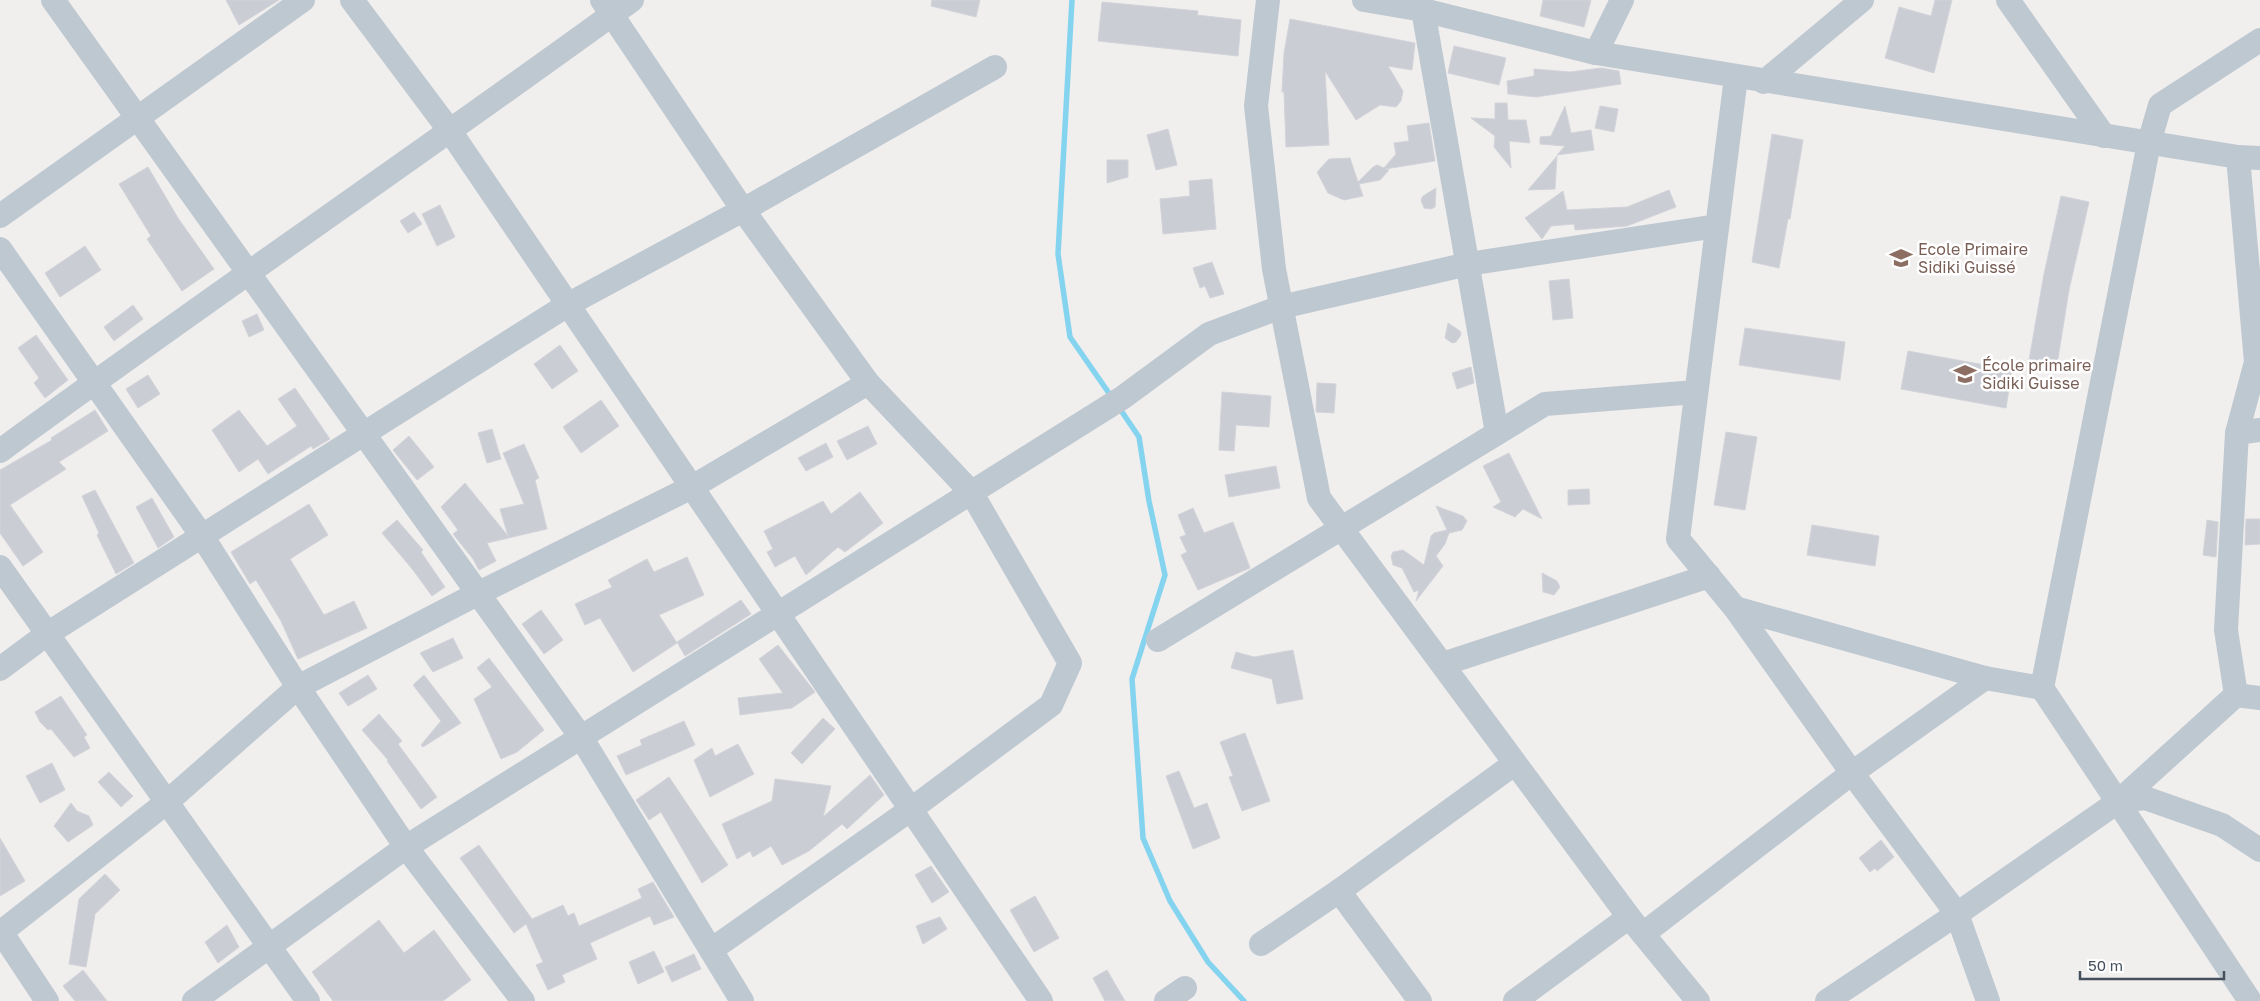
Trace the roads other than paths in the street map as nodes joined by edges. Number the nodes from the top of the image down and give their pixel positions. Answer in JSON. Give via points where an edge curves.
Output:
{"nodes":[{"id":1,"x":53,"y":0,"type":"edge"},
{"id":2,"x":303,"y":0,"type":"edge"},
{"id":3,"x":352,"y":0,"type":"edge"},
{"id":4,"x":632,"y":0,"type":"edge"},
{"id":5,"x":1268,"y":0,"type":"edge"},
{"id":6,"x":1364,"y":0,"type":"edge"},
{"id":7,"x":1622,"y":0,"type":"edge"},
{"id":8,"x":1862,"y":0,"type":"edge"},
{"id":9,"x":2008,"y":0,"type":"edge"},
{"id":10,"x":607,"y":7,"type":"edge"},
{"id":11,"x":1423,"y":10,"type":"junction"},
{"id":12,"x":2260,"y":40,"type":"edge"},
{"id":13,"x":1596,"y":53,"type":"junction"},
{"id":14,"x":995,"y":67,"type":"dead end"},
{"id":15,"x":1736,"y":76,"type":"junction"},
{"id":16,"x":1764,"y":82,"type":"junction"},
{"id":17,"x":138,"y":118,"type":"junction"},
{"id":18,"x":450,"y":131,"type":"junction"},
{"id":19,"x":2104,"y":136,"type":"junction"},
{"id":20,"x":2149,"y":143,"type":"junction"},
{"id":21,"x":2249,"y":157,"type":"edge"},
{"id":22,"x":743,"y":210,"type":"junction"},
{"id":23,"x":0,"y":216,"type":"edge"},
{"id":24,"x":1716,"y":226,"type":"junction"},
{"id":25,"x":0,"y":250,"type":"edge"},
{"id":26,"x":1468,"y":264,"type":"junction"},
{"id":27,"x":246,"y":272,"type":"junction"},
{"id":28,"x":569,"y":304,"type":"junction"},
{"id":29,"x":1281,"y":307,"type":"junction"},
{"id":30,"x":95,"y":382,"type":"junction"},
{"id":31,"x":868,"y":383,"type":"junction"},
{"id":32,"x":1696,"y":392,"type":"junction"},
{"id":33,"x":2260,"y":430,"type":"edge"},
{"id":34,"x":364,"y":433,"type":"junction"},
{"id":35,"x":1497,"y":433,"type":"junction"},
{"id":36,"x":2237,"y":433,"type":"junction"},
{"id":37,"x":0,"y":451,"type":"edge"},
{"id":38,"x":692,"y":487,"type":"junction"},
{"id":39,"x":970,"y":492,"type":"junction"},
{"id":40,"x":1342,"y":527,"type":"junction"},
{"id":41,"x":202,"y":536,"type":"junction"},
{"id":42,"x":0,"y":567,"type":"edge"},
{"id":43,"x":1709,"y":576,"type":"junction"},
{"id":44,"x":477,"y":594,"type":"junction"},
{"id":45,"x":1735,"y":608,"type":"junction"},
{"id":46,"x":777,"y":614,"type":"junction"},
{"id":47,"x":47,"y":634,"type":"junction"},
{"id":48,"x":1158,"y":640,"type":"dead end"},
{"id":49,"x":1443,"y":664,"type":"junction"},
{"id":50,"x":0,"y":669,"type":"edge"},
{"id":51,"x":1986,"y":678,"type":"junction"},
{"id":52,"x":298,"y":687,"type":"junction"},
{"id":53,"x":2042,"y":688,"type":"junction"},
{"id":54,"x":2236,"y":695,"type":"junction"},
{"id":55,"x":2260,"y":698,"type":"edge"},
{"id":56,"x":581,"y":738,"type":"junction"},
{"id":57,"x":1514,"y":764,"type":"junction"},
{"id":58,"x":1852,"y":773,"type":"junction"},
{"id":59,"x":167,"y":802,"type":"junction"},
{"id":60,"x":2119,"y":802,"type":"junction"},
{"id":61,"x":910,"y":810,"type":"junction"},
{"id":62,"x":406,"y":847,"type":"junction"},
{"id":63,"x":2260,"y":850,"type":"edge"},
{"id":64,"x":1339,"y":891,"type":"junction"},
{"id":65,"x":1957,"y":914,"type":"junction"},
{"id":66,"x":1636,"y":925,"type":"junction"},
{"id":67,"x":0,"y":931,"type":"edge"},
{"id":68,"x":1261,"y":944,"type":"dead end"},
{"id":69,"x":270,"y":948,"type":"junction"},
{"id":70,"x":711,"y":950,"type":"junction"},
{"id":71,"x":1185,"y":988,"type":"dead end"},
{"id":72,"x":47,"y":1001,"type":"edge"},
{"id":73,"x":194,"y":1001,"type":"edge"},
{"id":74,"x":308,"y":1001,"type":"edge"},
{"id":75,"x":523,"y":1001,"type":"edge"},
{"id":76,"x":742,"y":1001,"type":"edge"},
{"id":77,"x":1041,"y":1001,"type":"edge"},
{"id":78,"x":1166,"y":1001,"type":"edge"},
{"id":79,"x":1420,"y":1001,"type":"edge"},
{"id":80,"x":1515,"y":1001,"type":"edge"},
{"id":81,"x":1698,"y":1001,"type":"edge"},
{"id":82,"x":1826,"y":1001,"type":"edge"},
{"id":83,"x":1988,"y":1001,"type":"edge"},
{"id":84,"x":2250,"y":1001,"type":"edge"}],
"edges":[{"from":1,"to":17,"type":"street"},
{"from":2,"to":17,"type":"street"},
{"from":3,"to":18,"type":"street"},
{"from":4,"to":10,"type":"street"},
{"from":5,"to":29,"type":"street","via":[[1256,106]]},
{"from":6,"to":11,"type":"street"},
{"from":7,"to":13,"type":"street"},
{"from":8,"to":16,"type":"street"},
{"from":9,"to":19,"type":"street"},
{"from":10,"to":18,"type":"street"},
{"from":10,"to":22,"type":"street"},
{"from":11,"to":13,"type":"street"},
{"from":11,"to":26,"type":"street"},
{"from":12,"to":20,"type":"street","via":[[2160,105]]},
{"from":13,"to":15,"type":"street"},
{"from":14,"to":22,"type":"street"},
{"from":15,"to":16,"type":"street"},
{"from":15,"to":24,"type":"street"},
{"from":16,"to":19,"type":"street"},
{"from":17,"to":23,"type":"street"},
{"from":17,"to":27,"type":"street"},
{"from":18,"to":27,"type":"street"},
{"from":18,"to":28,"type":"street"},
{"from":19,"to":20,"type":"street"},
{"from":20,"to":21,"type":"street"},
{"from":20,"to":53,"type":"street"},
{"from":21,"to":36,"type":"street","via":[[2256,362]]},
{"from":22,"to":28,"type":"street"},
{"from":22,"to":31,"type":"street"},
{"from":24,"to":26,"type":"street"},
{"from":24,"to":32,"type":"street"},
{"from":25,"to":30,"type":"street"},
{"from":26,"to":29,"type":"street"},
{"from":26,"to":35,"type":"street"},
{"from":27,"to":30,"type":"street"},
{"from":27,"to":34,"type":"street"},
{"from":28,"to":34,"type":"street"},
{"from":28,"to":38,"type":"street"},
{"from":29,"to":39,"type":"street","via":[[1209,334],[1115,402]]},
{"from":29,"to":40,"type":"street","via":[[1319,498]]},
{"from":30,"to":37,"type":"street"},
{"from":30,"to":41,"type":"street"},
{"from":31,"to":38,"type":"street"},
{"from":31,"to":39,"type":"street"},
{"from":32,"to":35,"type":"street","via":[[1545,404]]},
{"from":32,"to":43,"type":"street","via":[[1678,539]]},
{"from":33,"to":36,"type":"street"},
{"from":34,"to":41,"type":"street"},
{"from":34,"to":44,"type":"street"},
{"from":35,"to":40,"type":"street"},
{"from":36,"to":54,"type":"street","via":[[2226,630]]},
{"from":38,"to":44,"type":"street"},
{"from":38,"to":46,"type":"street"},
{"from":39,"to":46,"type":"street"},
{"from":39,"to":61,"type":"street","via":[[1070,662],[1051,705]]},
{"from":40,"to":48,"type":"street"},
{"from":40,"to":49,"type":"street"},
{"from":41,"to":47,"type":"street"},
{"from":41,"to":52,"type":"street"},
{"from":42,"to":47,"type":"street"},
{"from":43,"to":45,"type":"street"},
{"from":43,"to":49,"type":"street"},
{"from":44,"to":52,"type":"street"},
{"from":44,"to":56,"type":"street"},
{"from":45,"to":51,"type":"street"},
{"from":45,"to":58,"type":"street"},
{"from":46,"to":56,"type":"street"},
{"from":46,"to":61,"type":"street"},
{"from":47,"to":50,"type":"street"},
{"from":47,"to":59,"type":"street"},
{"from":49,"to":57,"type":"street"},
{"from":51,"to":53,"type":"street"},
{"from":51,"to":58,"type":"street"},
{"from":52,"to":59,"type":"street"},
{"from":52,"to":62,"type":"street"},
{"from":53,"to":60,"type":"street"},
{"from":54,"to":55,"type":"street"},
{"from":54,"to":60,"type":"street"},
{"from":56,"to":62,"type":"street"},
{"from":56,"to":70,"type":"street"},
{"from":57,"to":64,"type":"street"},
{"from":57,"to":66,"type":"street"},
{"from":58,"to":65,"type":"street"},
{"from":58,"to":66,"type":"street"},
{"from":59,"to":67,"type":"street"},
{"from":59,"to":69,"type":"street"},
{"from":60,"to":63,"type":"street","via":[[2145,798],[2222,825]]},
{"from":60,"to":65,"type":"street"},
{"from":60,"to":84,"type":"street"},
{"from":61,"to":70,"type":"street"},
{"from":61,"to":77,"type":"street"},
{"from":62,"to":69,"type":"street"},
{"from":62,"to":75,"type":"street"},
{"from":64,"to":68,"type":"street"},
{"from":64,"to":79,"type":"street"},
{"from":65,"to":82,"type":"street"},
{"from":65,"to":83,"type":"street"},
{"from":66,"to":80,"type":"street"},
{"from":66,"to":81,"type":"street"},
{"from":67,"to":72,"type":"street"},
{"from":69,"to":73,"type":"street"},
{"from":69,"to":74,"type":"street"},
{"from":70,"to":76,"type":"street"},
{"from":71,"to":78,"type":"street"}]}
